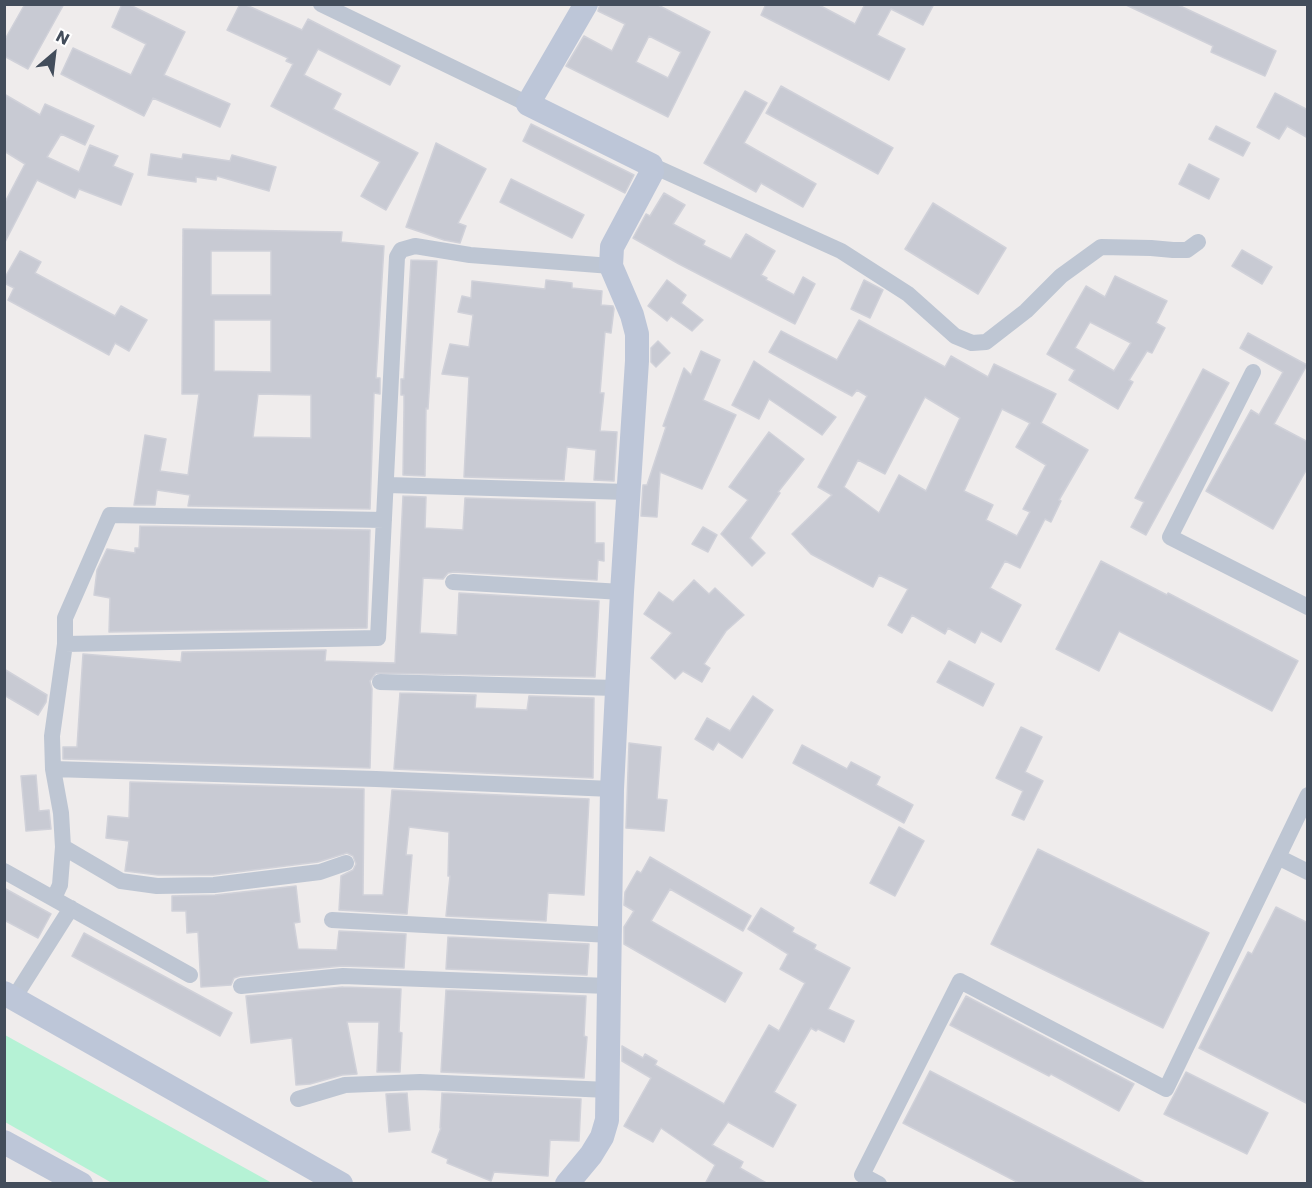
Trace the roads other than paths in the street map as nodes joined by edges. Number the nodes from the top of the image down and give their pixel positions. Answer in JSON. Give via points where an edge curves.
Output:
{"nodes":[{"id":1,"x":321,"y":4,"type":"edge"},
{"id":2,"x":586,"y":4,"type":"edge"},
{"id":3,"x":528,"y":104,"type":"junction"},
{"id":4,"x":651,"y":165,"type":"junction"},
{"id":5,"x":1198,"y":243,"type":"dead end"},
{"id":6,"x":611,"y":266,"type":"junction"},
{"id":7,"x":1253,"y":372,"type":"dead end"},
{"id":8,"x":387,"y":485,"type":"junction"},
{"id":9,"x":628,"y":492,"type":"junction"},
{"id":10,"x":384,"y":520,"type":"junction"},
{"id":11,"x":453,"y":582,"type":"dead end"},
{"id":12,"x":622,"y":591,"type":"junction"},
{"id":13,"x":1308,"y":607,"type":"edge"},
{"id":14,"x":65,"y":644,"type":"junction"},
{"id":15,"x":380,"y":682,"type":"dead end"},
{"id":16,"x":617,"y":688,"type":"junction"},
{"id":17,"x":53,"y":769,"type":"junction"},
{"id":18,"x":612,"y":789,"type":"junction"},
{"id":19,"x":1308,"y":795,"type":"edge"},
{"id":20,"x":63,"y":847,"type":"junction"},
{"id":21,"x":1278,"y":857,"type":"junction"},
{"id":22,"x":346,"y":863,"type":"dead end"},
{"id":23,"x":4,"y":871,"type":"edge"},
{"id":24,"x":1308,"y":872,"type":"edge"},
{"id":25,"x":54,"y":898,"type":"junction"},
{"id":26,"x":70,"y":908,"type":"junction"},
{"id":27,"x":332,"y":920,"type":"dead end"},
{"id":28,"x":610,"y":935,"type":"junction"},
{"id":29,"x":190,"y":975,"type":"dead end"},
{"id":30,"x":241,"y":986,"type":"dead end"},
{"id":31,"x":608,"y":986,"type":"junction"},
{"id":32,"x":9,"y":996,"type":"edge"},
{"id":33,"x":609,"y":1090,"type":"junction"},
{"id":34,"x":298,"y":1099,"type":"dead end"},
{"id":35,"x":4,"y":1142,"type":"edge"},
{"id":36,"x":81,"y":1184,"type":"edge"},
{"id":37,"x":341,"y":1184,"type":"edge"},
{"id":38,"x":567,"y":1184,"type":"edge"},
{"id":39,"x":879,"y":1184,"type":"edge"}],
"edges":[{"from":1,"to":3,"type":"street"},
{"from":2,"to":3,"type":"street"},
{"from":3,"to":4,"type":"street"},
{"from":4,"to":5,"type":"street","via":[[841,251],[908,294],[955,336],[972,343],[986,342],[1026,311],[1061,276],[1101,248],[1187,250]]},
{"from":4,"to":6,"type":"street","via":[[652,172],[612,246]]},
{"from":6,"to":8,"type":"street","via":[[470,255],[415,246],[401,250],[397,257]]},
{"from":6,"to":9,"type":"street","via":[[637,334]]},
{"from":7,"to":13,"type":"street","via":[[1170,537]]},
{"from":8,"to":9,"type":"street"},
{"from":8,"to":10,"type":"street"},
{"from":9,"to":12,"type":"street"},
{"from":10,"to":14,"type":"street","via":[[110,515],[65,618]]},
{"from":10,"to":14,"type":"street","via":[[378,638]]},
{"from":11,"to":12,"type":"street"},
{"from":12,"to":16,"type":"street"},
{"from":14,"to":17,"type":"street","via":[[52,736]]},
{"from":15,"to":16,"type":"street"},
{"from":16,"to":18,"type":"street"},
{"from":17,"to":18,"type":"street"},
{"from":17,"to":20,"type":"street","via":[[62,813]]},
{"from":18,"to":28,"type":"street"},
{"from":19,"to":21,"type":"street"},
{"from":20,"to":22,"type":"street","via":[[121,881],[157,886],[214,885],[320,872]]},
{"from":20,"to":25,"type":"street","via":[[60,885]]},
{"from":21,"to":24,"type":"street"},
{"from":21,"to":39,"type":"street","via":[[1166,1089],[960,981],[862,1175]]},
{"from":23,"to":25,"type":"street"},
{"from":25,"to":26,"type":"street"},
{"from":26,"to":29,"type":"street"},
{"from":26,"to":32,"type":"street"},
{"from":27,"to":28,"type":"street"},
{"from":28,"to":31,"type":"street"},
{"from":30,"to":31,"type":"street","via":[[343,976]]},
{"from":31,"to":33,"type":"street"},
{"from":32,"to":37,"type":"street"},
{"from":33,"to":34,"type":"street","via":[[410,1083],[345,1085]]},
{"from":33,"to":38,"type":"street","via":[[602,1137]]},
{"from":35,"to":36,"type":"street"}]}
